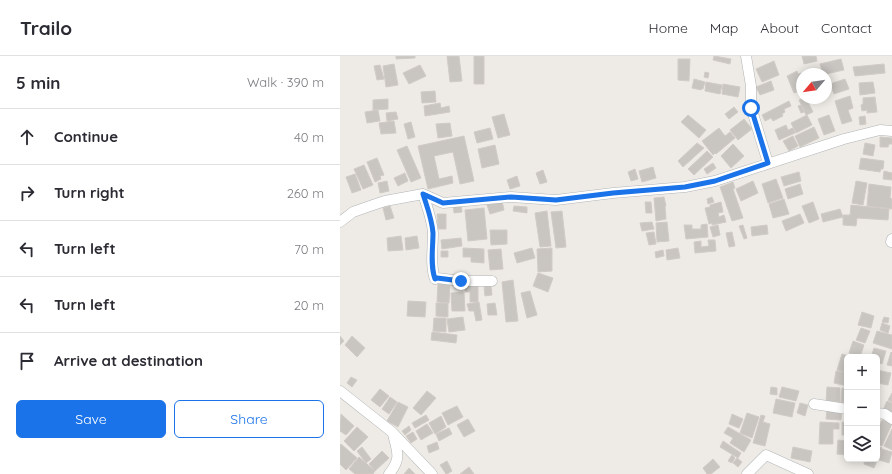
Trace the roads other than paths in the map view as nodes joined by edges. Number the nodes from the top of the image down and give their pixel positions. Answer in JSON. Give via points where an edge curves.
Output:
{"nodes":[{"id":1,"x":746,"y":56,"type":"edge"},
{"id":2,"x":892,"y":131,"type":"edge"},
{"id":3,"x":768,"y":163,"type":"junction"},
{"id":4,"x":423,"y":194,"type":"junction"},
{"id":5,"x":340,"y":222,"type":"edge"},
{"id":6,"x":492,"y":281,"type":"dead end"},
{"id":7,"x":340,"y":391,"type":"edge"},
{"id":8,"x":814,"y":404,"type":"dead end"},
{"id":9,"x":844,"y":409,"type":"edge"},
{"id":10,"x":880,"y":413,"type":"edge"},
{"id":11,"x":892,"y":418,"type":"edge"},
{"id":12,"x":392,"y":432,"type":"junction"},
{"id":13,"x":389,"y":474,"type":"edge"},
{"id":14,"x":432,"y":474,"type":"edge"},
{"id":15,"x":747,"y":474,"type":"edge"},
{"id":16,"x":808,"y":474,"type":"edge"}],
"edges":[{"from":1,"to":3,"type":"street","via":[[751,86],[751,108]]},
{"from":2,"to":3,"type":"street","via":[[880,130],[844,139]]},
{"from":3,"to":4,"type":"street","via":[[715,181],[685,187],[556,200],[511,197],[443,203]]},
{"from":4,"to":5,"type":"street","via":[[370,206],[353,212]]},
{"from":4,"to":6,"type":"street","via":[[433,231],[435,279]]},
{"from":7,"to":12,"type":"street"},
{"from":8,"to":9,"type":"street"},
{"from":10,"to":11,"type":"street"},
{"from":12,"to":13,"type":"street","via":[[398,460]]},
{"from":12,"to":14,"type":"street"},
{"from":15,"to":16,"type":"street","via":[[766,455]]}]}
